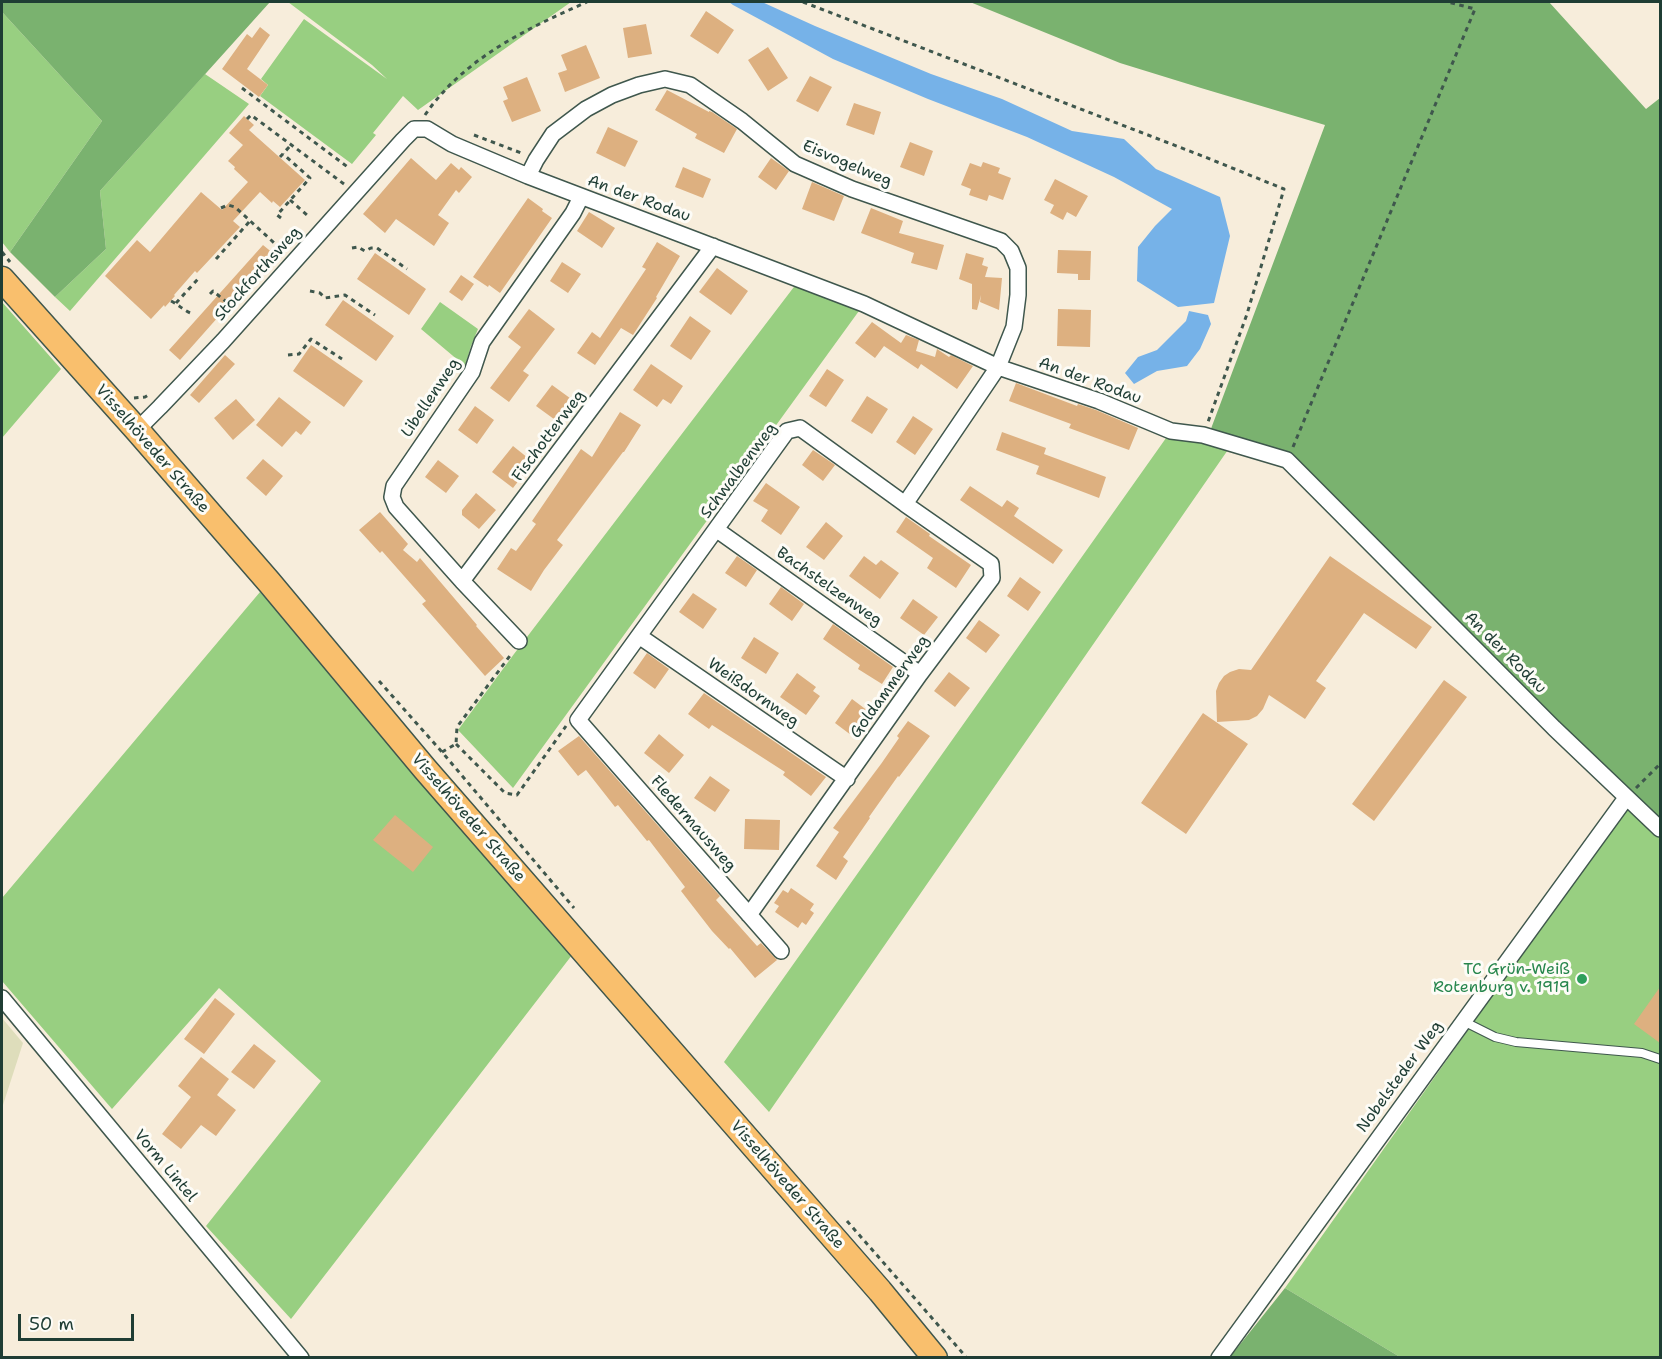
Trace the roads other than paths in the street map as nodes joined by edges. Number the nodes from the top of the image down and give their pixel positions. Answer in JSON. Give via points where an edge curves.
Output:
{"nodes":[{"id":1,"x":421,"y":128,"type":"joint"},
{"id":2,"x":528,"y":176,"type":"junction"},
{"id":3,"x":581,"y":197,"type":"junction"},
{"id":4,"x":713,"y":246,"type":"junction"},
{"id":5,"x":2,"y":279,"type":"edge"},
{"id":6,"x":998,"y":367,"type":"junction"},
{"id":7,"x":136,"y":430,"type":"junction"},
{"id":8,"x":905,"y":504,"type":"junction"},
{"id":9,"x":717,"y":530,"type":"junction"},
{"id":10,"x":462,"y":581,"type":"junction"},
{"id":11,"x":639,"y":636,"type":"junction"},
{"id":12,"x":519,"y":640,"type":"road end"},
{"id":13,"x":920,"y":674,"type":"junction"},
{"id":14,"x":578,"y":720,"type":"joint"},
{"id":15,"x":847,"y":779,"type":"junction"},
{"id":16,"x":1626,"y":798,"type":"junction"},
{"id":17,"x":1660,"y":829,"type":"edge"},
{"id":18,"x":749,"y":915,"type":"junction"},
{"id":19,"x":781,"y":951,"type":"dead end"},
{"id":20,"x":2,"y":998,"type":"edge"},
{"id":21,"x":1463,"y":1021,"type":"junction"},
{"id":22,"x":1660,"y":1059,"type":"edge"},
{"id":23,"x":301,"y":1358,"type":"edge"},
{"id":24,"x":935,"y":1358,"type":"edge"},
{"id":25,"x":1219,"y":1358,"type":"edge"}],
"edges":[{"from":1,"to":2,"type":"street","name":"An der Rodau"},
{"from":1,"to":7,"type":"street","name":"Stockforthsweg","via":[[414,129],[403,140],[223,341]]},
{"from":2,"to":3,"type":"street","name":"An der Rodau"},
{"from":2,"to":6,"type":"street","name":"Eisvogelweg","via":[[552,134],[586,109],[639,85],[665,79],[690,85],[795,164],[852,189],[1001,241],[1011,251],[1018,268],[1018,295],[1014,327]]},
{"from":3,"to":4,"type":"street","name":"An der Rodau"},
{"from":3,"to":10,"type":"street","name":"Libellenweg","via":[[488,334],[472,372],[392,490],[396,507]]},
{"from":4,"to":6,"type":"street","name":"An der Rodau","via":[[864,304]]},
{"from":4,"to":10,"type":"street","name":"Fischotterweg"},
{"from":5,"to":7,"type":"main road","name":"Visselhöveder Straße"},
{"from":6,"to":8,"type":"street"},
{"from":6,"to":16,"type":"street","name":"An der Rodau","via":[[1099,401],[1171,431],[1203,435],[1287,460]]},
{"from":7,"to":24,"type":"main road","name":"Visselhöveder Straße"},
{"from":8,"to":9,"type":"street","name":"Schwalbenweg","via":[[800,428],[787,431]]},
{"from":8,"to":13,"type":"street","name":"Goldammerweg","via":[[992,564],[992,578]]},
{"from":9,"to":11,"type":"street","name":"Schwalbenweg"},
{"from":9,"to":13,"type":"street","name":"Bachstelzenweg"},
{"from":10,"to":12,"type":"street"},
{"from":11,"to":14,"type":"street","name":"Schwalbenweg"},
{"from":11,"to":15,"type":"street","name":"Weißdornweg"},
{"from":13,"to":15,"type":"street","name":"Goldammerweg"},
{"from":14,"to":18,"type":"street","name":"Fledermausweg"},
{"from":15,"to":18,"type":"street","name":"Goldammerweg"},
{"from":16,"to":17,"type":"street","name":"An der Rodau"},
{"from":16,"to":21,"type":"street","name":"Nobelsteder Weg"},
{"from":18,"to":19,"type":"street","name":"Fledermausweg"},
{"from":20,"to":23,"type":"street","name":"Vorm Lintel"},
{"from":21,"to":22,"type":"lane","via":[[1516,1042],[1642,1053]]},
{"from":21,"to":25,"type":"street","name":"Nobelsteder Weg"}]}
